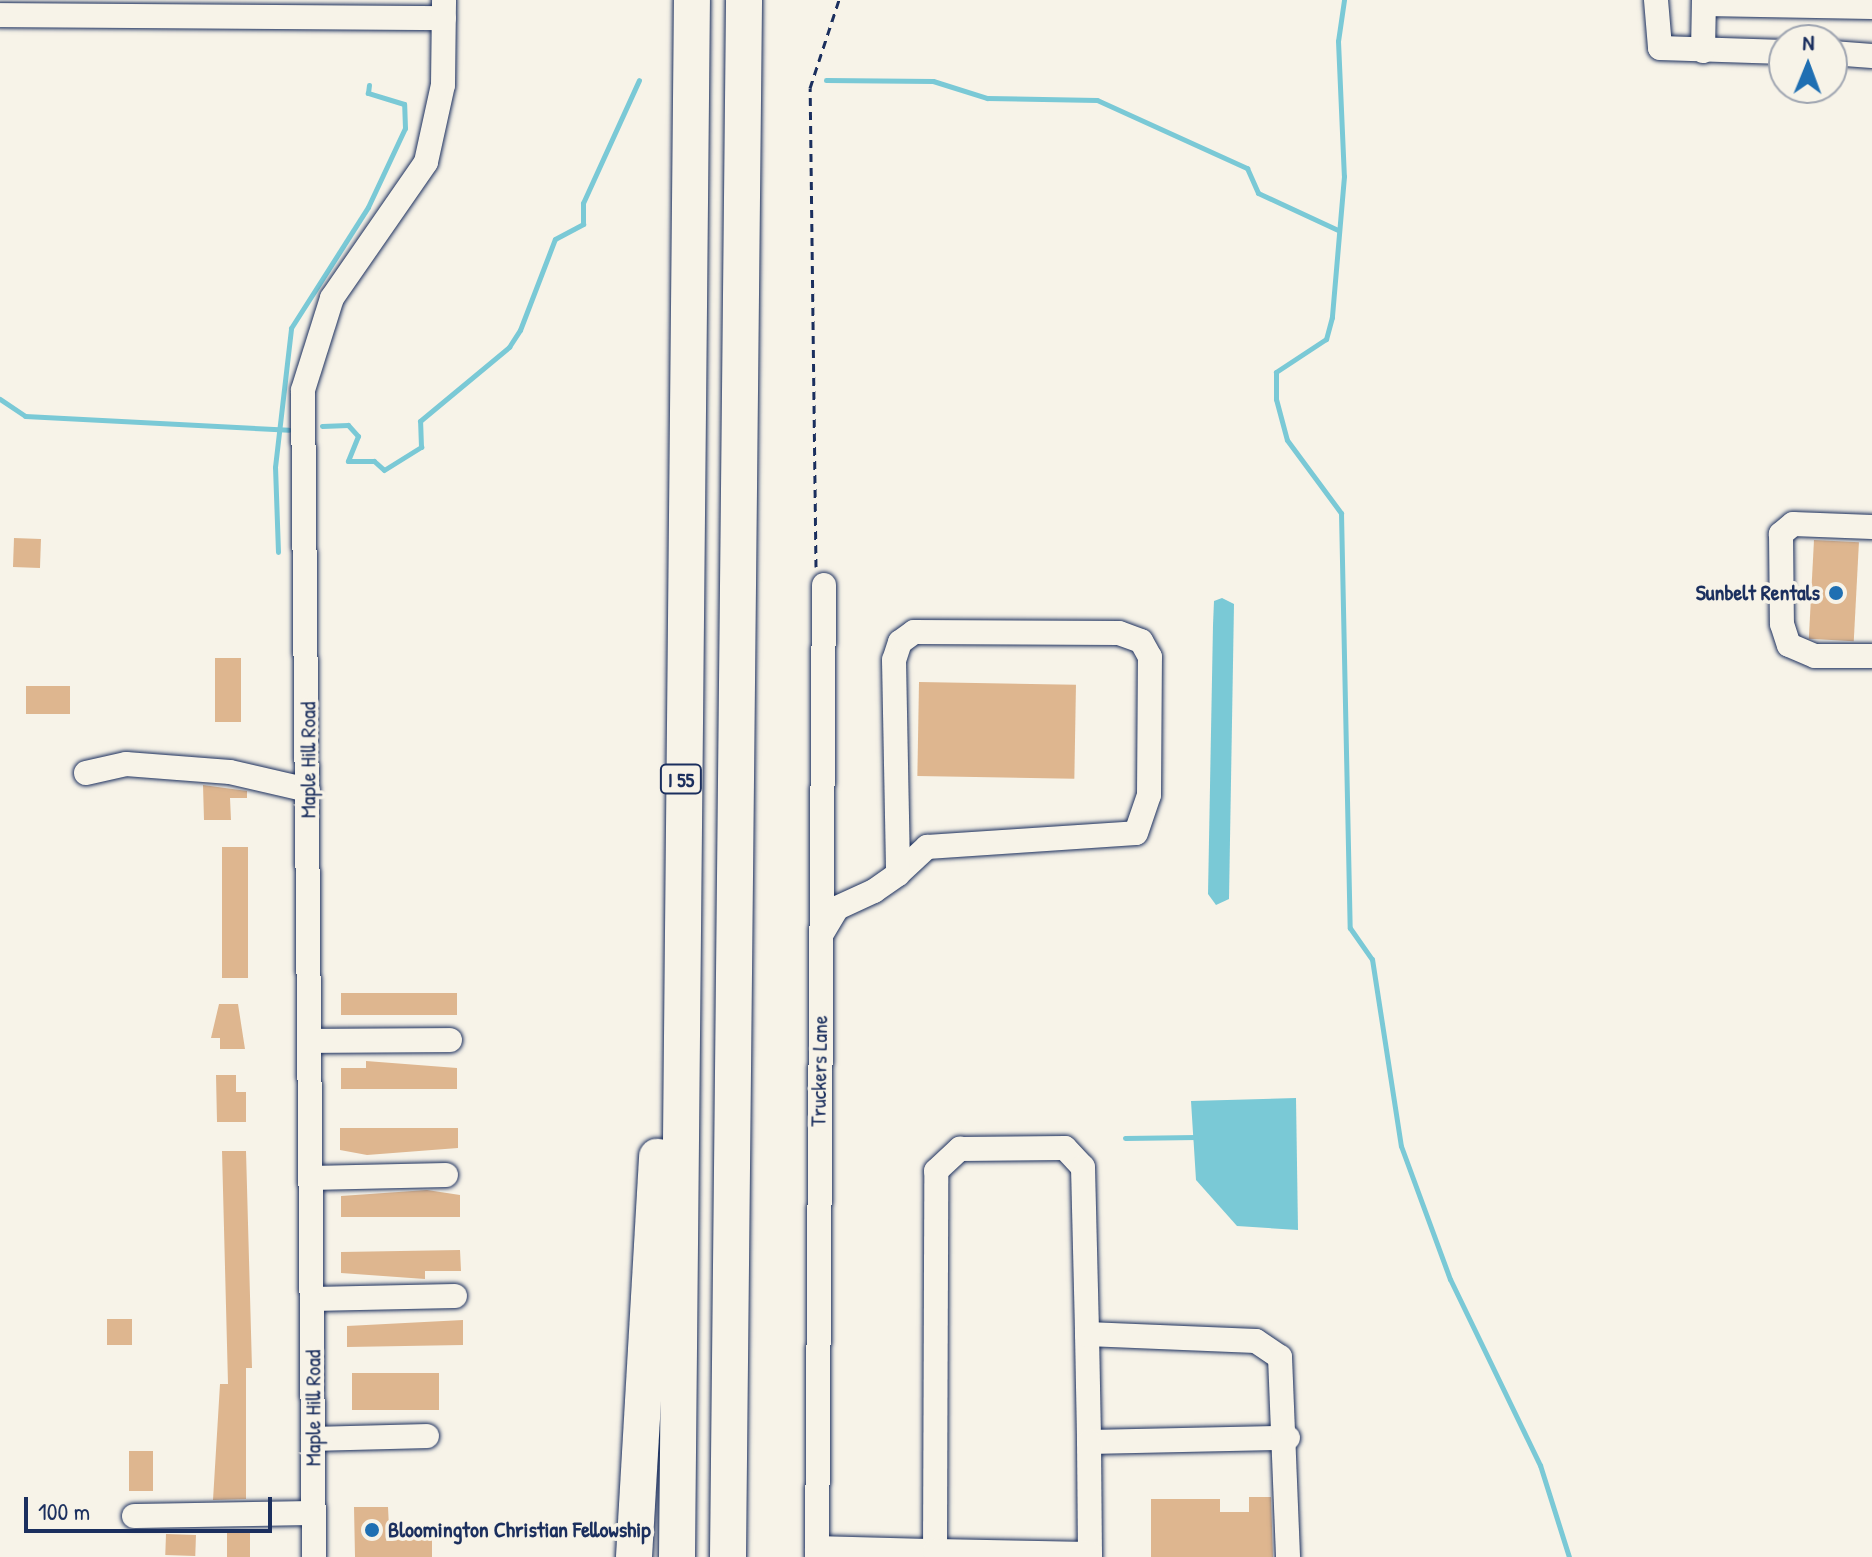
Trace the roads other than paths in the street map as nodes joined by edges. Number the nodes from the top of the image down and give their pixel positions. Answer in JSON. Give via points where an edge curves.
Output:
{"nodes":[{"id":1,"x":692,"y":0,"type":"edge"},
{"id":2,"x":744,"y":0,"type":"edge"},
{"id":3,"x":1656,"y":0,"type":"edge"},
{"id":4,"x":1704,"y":2,"type":"edge"},
{"id":5,"x":1872,"y":7,"type":"edge"},
{"id":6,"x":444,"y":9,"type":"edge"},
{"id":7,"x":0,"y":15,"type":"edge"},
{"id":8,"x":1703,"y":51,"type":"junction"},
{"id":9,"x":1768,"y":52,"type":"edge"},
{"id":10,"x":1848,"y":54,"type":"edge"},
{"id":11,"x":1872,"y":56,"type":"edge"},
{"id":12,"x":1872,"y":527,"type":"edge"},
{"id":13,"x":824,"y":585,"type":"road end"},
{"id":14,"x":1872,"y":656,"type":"edge"},
{"id":15,"x":86,"y":773,"type":"dead end"},
{"id":16,"x":308,"y":790,"type":"junction"},
{"id":17,"x":898,"y":874,"type":"junction"},
{"id":18,"x":821,"y":935,"type":"junction"},
{"id":19,"x":450,"y":1040,"type":"dead end"},
{"id":20,"x":310,"y":1041,"type":"junction"},
{"id":21,"x":681,"y":1092,"type":"junction"},
{"id":22,"x":446,"y":1175,"type":"dead end"},
{"id":23,"x":311,"y":1178,"type":"junction"},
{"id":24,"x":731,"y":1294,"type":"junction"},
{"id":25,"x":455,"y":1296,"type":"dead end"},
{"id":26,"x":312,"y":1299,"type":"junction"},
{"id":27,"x":1087,"y":1334,"type":"junction"},
{"id":28,"x":427,"y":1436,"type":"dead end"},
{"id":29,"x":1288,"y":1438,"type":"junction"},
{"id":30,"x":313,"y":1439,"type":"junction"},
{"id":31,"x":1089,"y":1442,"type":"junction"},
{"id":32,"x":314,"y":1513,"type":"junction"},
{"id":33,"x":134,"y":1516,"type":"dead end"},
{"id":34,"x":935,"y":1551,"type":"junction"},
{"id":35,"x":817,"y":1552,"type":"edge"},
{"id":36,"x":983,"y":1555,"type":"edge"},
{"id":37,"x":1090,"y":1556,"type":"edge"},
{"id":38,"x":314,"y":1557,"type":"edge"},
{"id":39,"x":634,"y":1557,"type":"edge"},
{"id":40,"x":677,"y":1557,"type":"edge"},
{"id":41,"x":728,"y":1557,"type":"edge"},
{"id":42,"x":752,"y":1557,"type":"edge"},
{"id":43,"x":1288,"y":1557,"type":"edge"}],
"edges":[{"from":1,"to":21,"type":"highway","number":"I 55"},
{"from":2,"to":24,"type":"highway","number":"I 55"},
{"from":3,"to":8,"type":"street","via":[[1660,48]]},
{"from":4,"to":5,"type":"street"},
{"from":4,"to":8,"type":"street"},
{"from":6,"to":7,"type":"street"},
{"from":6,"to":16,"type":"street","name":"Maple Hill Road","via":[[441,98],[426,162],[332,298],[305,379]]},
{"from":8,"to":9,"type":"street"},
{"from":10,"to":11,"type":"street"},
{"from":12,"to":14,"type":"street","via":[[1793,524],[1781,534],[1782,624],[1789,645],[1815,656]]},
{"from":13,"to":18,"type":"street","name":"Truckers Lane"},
{"from":15,"to":16,"type":"street","via":[[126,764],[230,772]]},
{"from":16,"to":20,"type":"street","name":"Maple Hill Road"},
{"from":17,"to":17,"type":"street","via":[[927,847],[952,840],[1136,833],[1149,795],[1150,657],[1141,641],[1119,633],[914,632],[900,642],[894,660]]},
{"from":17,"to":18,"type":"street","via":[[837,908]]},
{"from":18,"to":35,"type":"street","name":"Truckers Lane"},
{"from":19,"to":20,"type":"street"},
{"from":20,"to":23,"type":"street","name":"Maple Hill Road"},
{"from":21,"to":39,"type":"highway","via":[[658,1147]]},
{"from":21,"to":40,"type":"highway","number":"I 55"},
{"from":22,"to":23,"type":"street"},
{"from":23,"to":26,"type":"street","name":"Maple Hill Road"},
{"from":24,"to":41,"type":"highway","number":"I 55"},
{"from":24,"to":42,"type":"highway","via":[[751,1428]]},
{"from":25,"to":26,"type":"street"},
{"from":26,"to":30,"type":"street","name":"Maple Hill Road"},
{"from":27,"to":29,"type":"street","via":[[1264,1344],[1283,1365]]},
{"from":27,"to":31,"type":"street"},
{"from":27,"to":34,"type":"street","via":[[1078,1156],[1065,1148],[951,1152],[936,1171]]},
{"from":28,"to":30,"type":"street"},
{"from":29,"to":31,"type":"street"},
{"from":29,"to":43,"type":"street"},
{"from":30,"to":32,"type":"street","name":"Maple Hill Road"},
{"from":31,"to":37,"type":"street"},
{"from":32,"to":33,"type":"street"},
{"from":32,"to":38,"type":"street","name":"Maple Hill Road"},
{"from":34,"to":35,"type":"street"},
{"from":34,"to":36,"type":"street"},
{"from":36,"to":37,"type":"street"}]}
